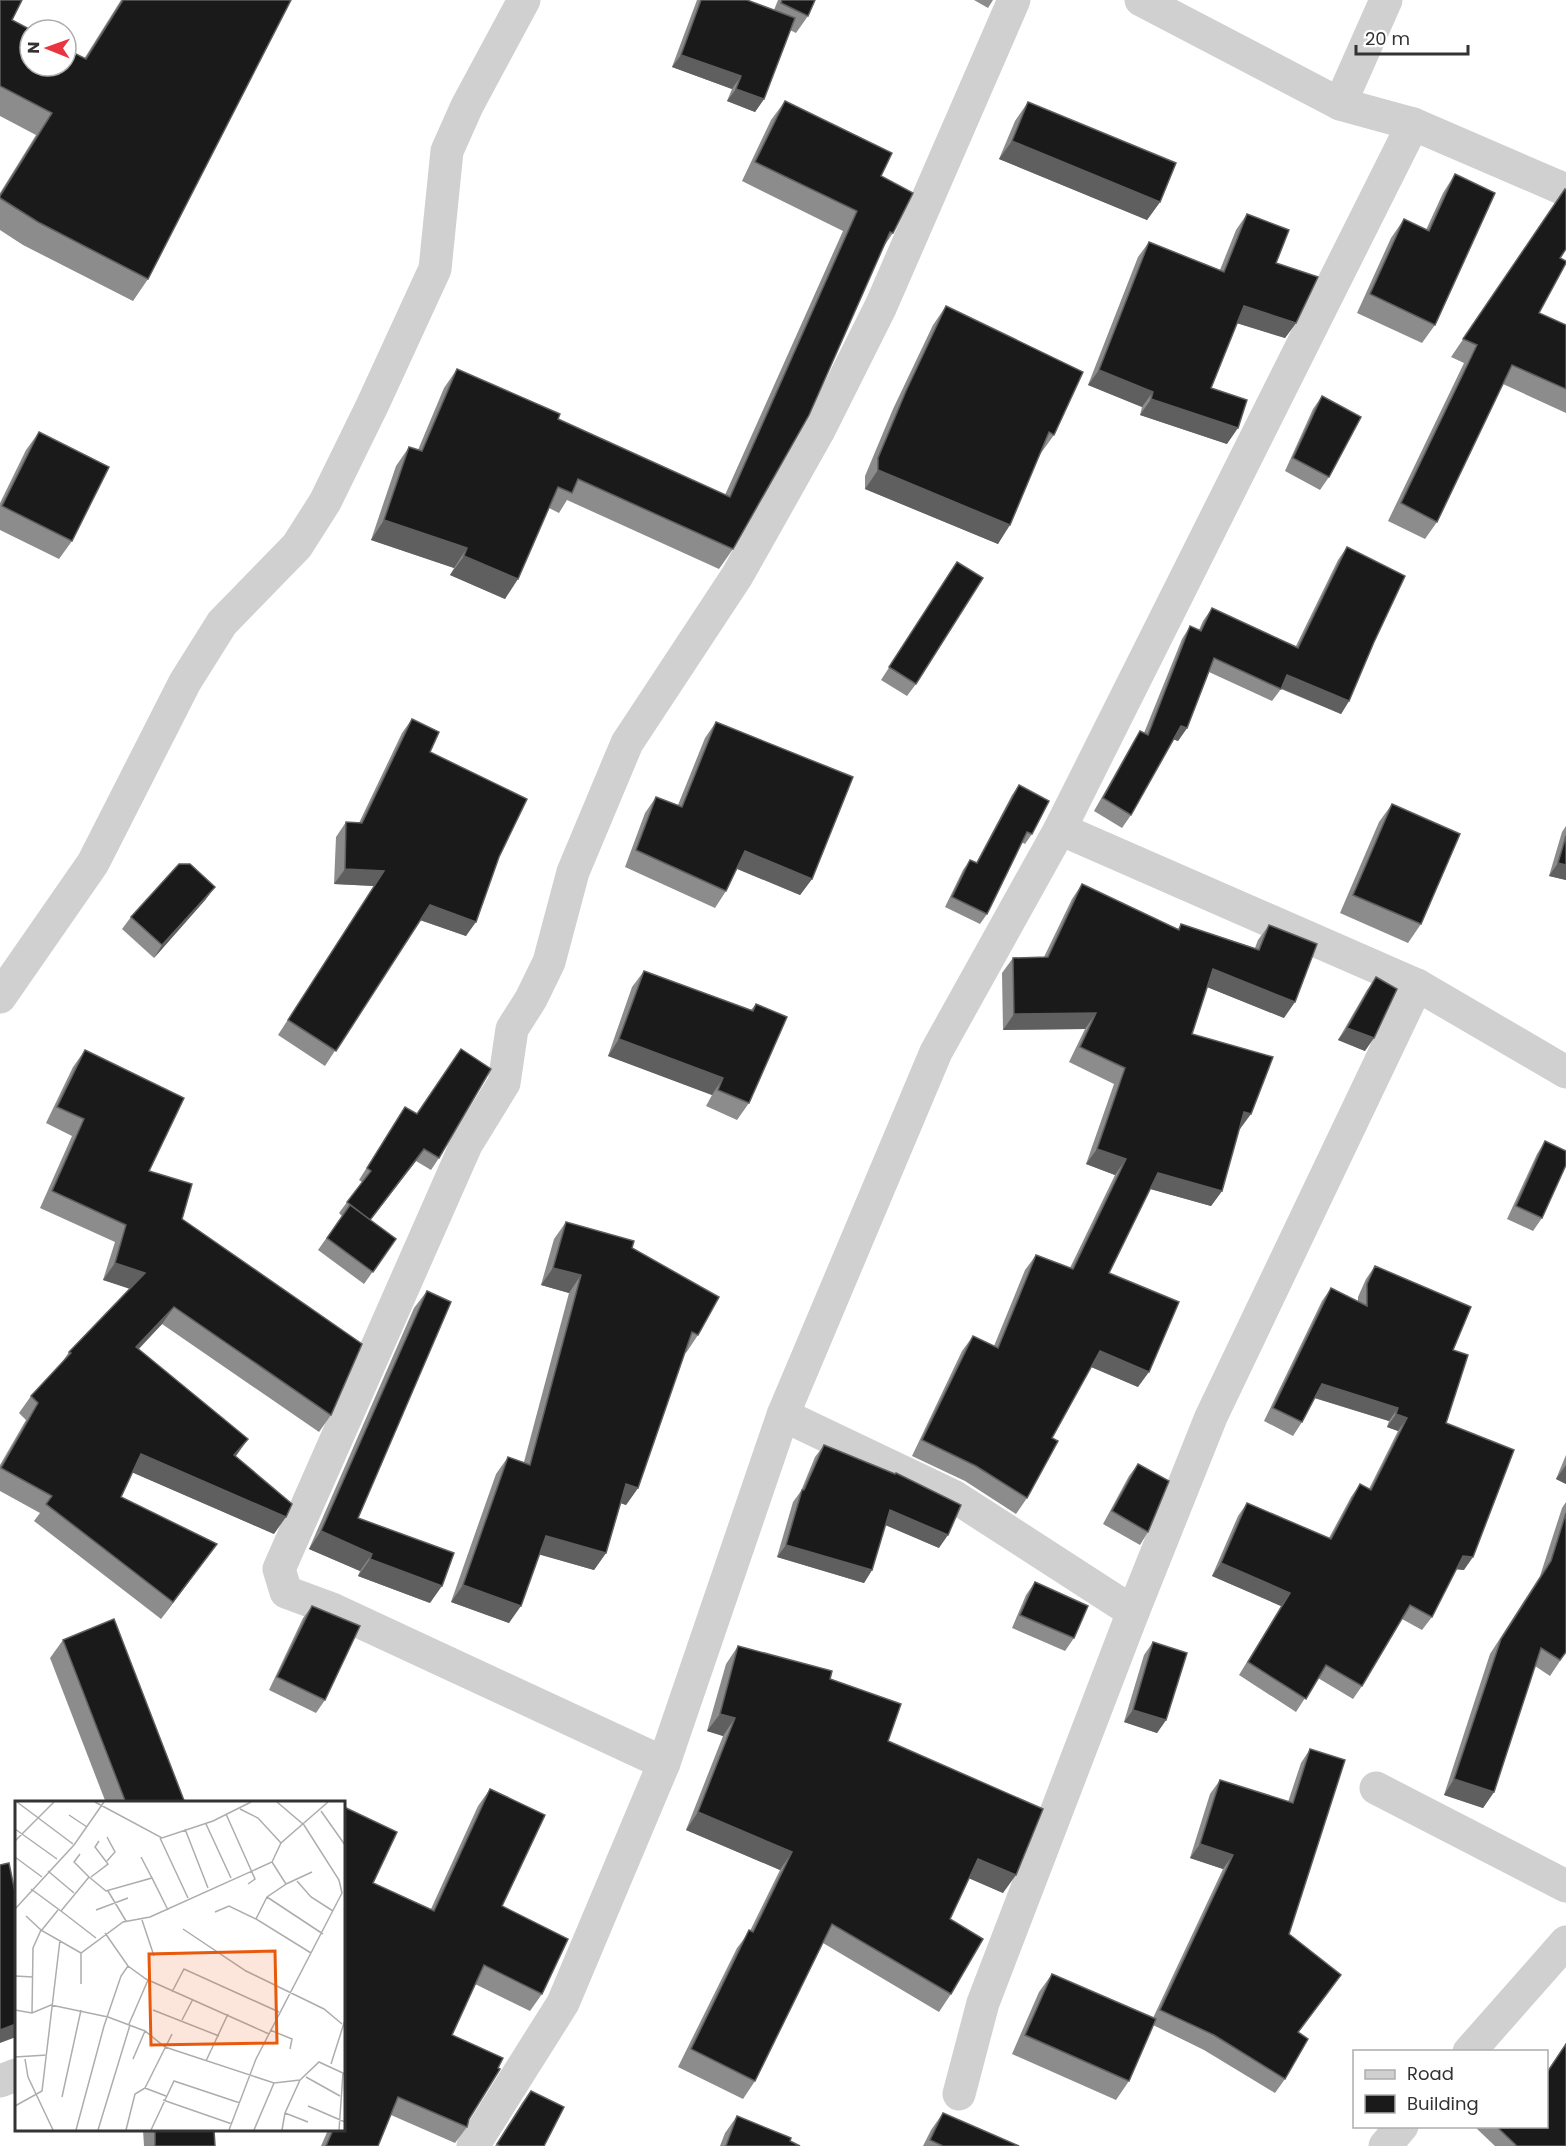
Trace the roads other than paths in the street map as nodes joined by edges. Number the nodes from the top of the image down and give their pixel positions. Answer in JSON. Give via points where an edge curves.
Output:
{"nodes":[{"id":1,"x":524,"y":0,"type":"edge"},
{"id":2,"x":1014,"y":0,"type":"edge"},
{"id":3,"x":1141,"y":0,"type":"edge"},
{"id":4,"x":1386,"y":0,"type":"edge"},
{"id":5,"x":1340,"y":104,"type":"junction"},
{"id":6,"x":1413,"y":124,"type":"junction"},
{"id":7,"x":1566,"y":190,"type":"edge"},
{"id":8,"x":1060,"y":829,"type":"junction"},
{"id":9,"x":1418,"y":985,"type":"junction"},
{"id":10,"x":0,"y":997,"type":"edge"},
{"id":11,"x":1566,"y":1072,"type":"edge"},
{"id":12,"x":783,"y":1415,"type":"junction"},
{"id":13,"x":1133,"y":1612,"type":"junction"},
{"id":14,"x":664,"y":1764,"type":"junction"},
{"id":15,"x":1376,"y":1788,"type":"dead end"},
{"id":16,"x":1566,"y":1886,"type":"edge"},
{"id":17,"x":1566,"y":1942,"type":"edge"},
{"id":18,"x":1471,"y":2050,"type":"edge"},
{"id":19,"x":15,"y":2075,"type":"edge"},
{"id":20,"x":0,"y":2081,"type":"edge"},
{"id":21,"x":959,"y":2094,"type":"dead end"},
{"id":22,"x":1401,"y":2128,"type":"edge"},
{"id":23,"x":473,"y":2146,"type":"edge"},
{"id":24,"x":1385,"y":2146,"type":"edge"}],
"edges":[{"from":1,"to":10,"type":"street","via":[[447,151],[435,269],[325,502],[297,546],[222,622],[185,682],[93,863]]},
{"from":2,"to":14,"type":"street","via":[[881,306],[818,432],[737,576],[627,743],[573,872],[549,962],[512,1029],[504,1083],[466,1145],[279,1569],[286,1592],[332,1609]]},
{"from":3,"to":5,"type":"street"},
{"from":4,"to":5,"type":"street"},
{"from":5,"to":6,"type":"street"},
{"from":6,"to":7,"type":"street"},
{"from":6,"to":8,"type":"street"},
{"from":8,"to":9,"type":"street"},
{"from":8,"to":12,"type":"street","via":[[936,1052]]},
{"from":9,"to":11,"type":"street"},
{"from":9,"to":13,"type":"street","via":[[1211,1417]]},
{"from":12,"to":13,"type":"street","via":[[955,1497]]},
{"from":12,"to":14,"type":"street"},
{"from":13,"to":21,"type":"street","via":[[983,2003]]},
{"from":14,"to":23,"type":"street","via":[[563,2003]]},
{"from":15,"to":16,"type":"street"},
{"from":17,"to":18,"type":"street"},
{"from":19,"to":20,"type":"street"},
{"from":22,"to":24,"type":"street"}]}
